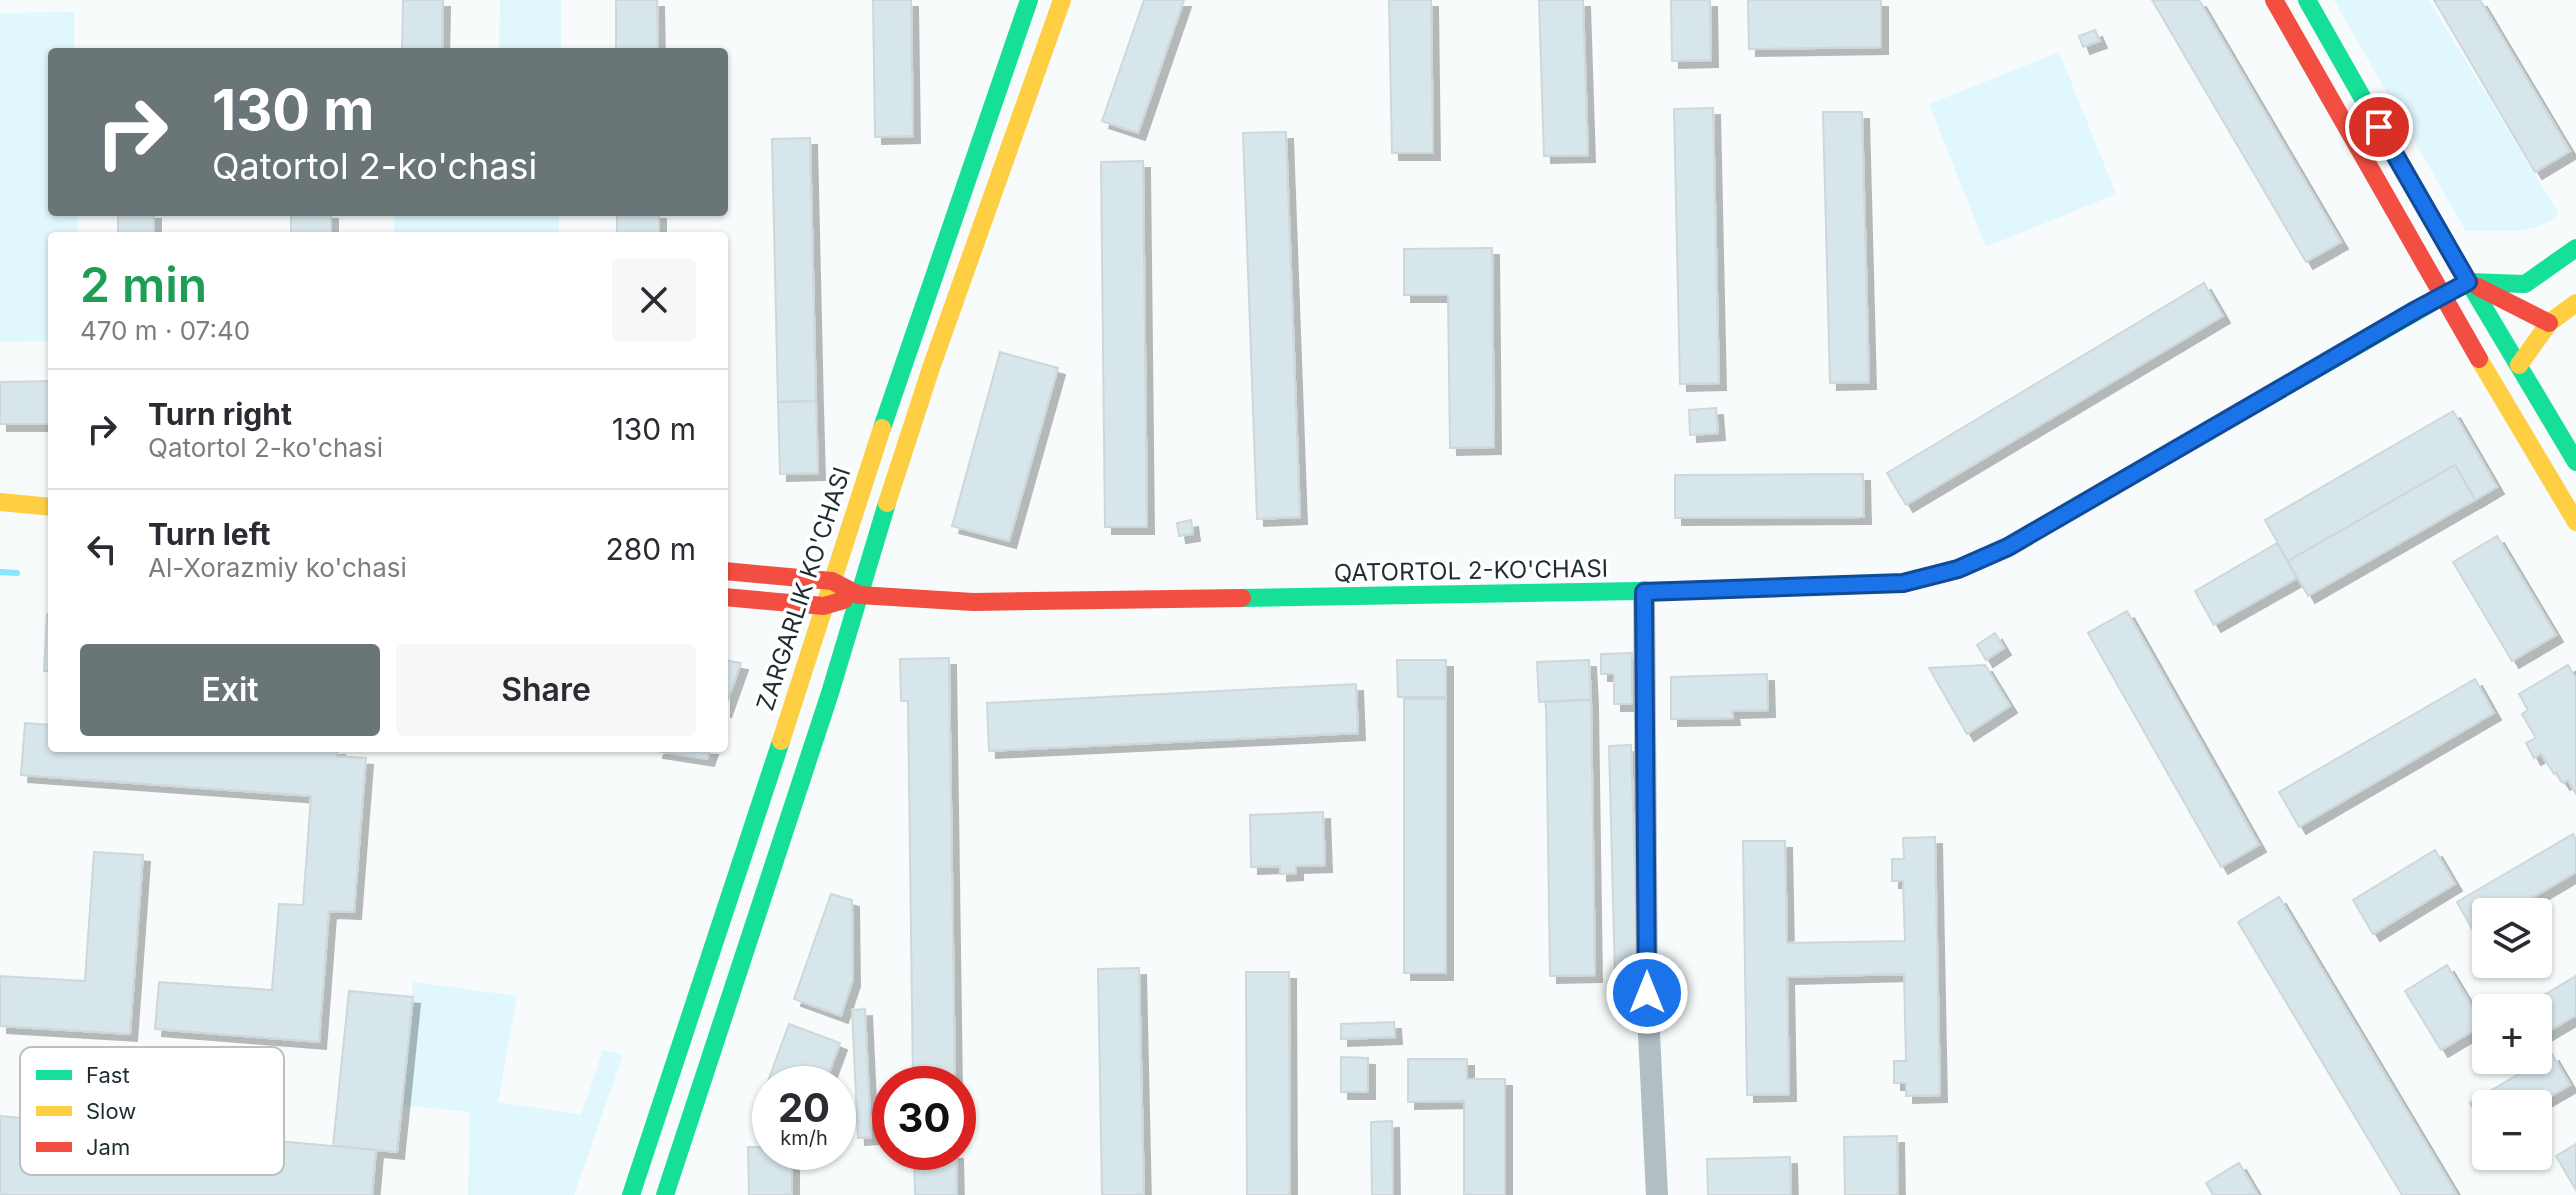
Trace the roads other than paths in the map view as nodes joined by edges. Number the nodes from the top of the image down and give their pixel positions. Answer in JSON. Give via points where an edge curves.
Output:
{"nodes":[{"id":1,"x":1029,"y":0,"type":"edge"},
{"id":2,"x":1062,"y":0,"type":"edge"},
{"id":3,"x":2274,"y":0,"type":"edge"},
{"id":4,"x":2307,"y":0,"type":"edge"},
{"id":5,"x":2576,"y":248,"type":"edge"},
{"id":6,"x":2468,"y":282,"type":"junction"},
{"id":7,"x":2557,"y":295,"type":"edge"},
{"id":8,"x":2441,"y":296,"type":"junction"},
{"id":9,"x":2549,"y":323,"type":"junction"},
{"id":10,"x":2468,"y":341,"type":"junction"},
{"id":11,"x":2519,"y":365,"type":"junction"},
{"id":12,"x":2576,"y":462,"type":"edge"},
{"id":13,"x":0,"y":502,"type":"edge"},
{"id":14,"x":48,"y":507,"type":"edge"},
{"id":15,"x":2576,"y":522,"type":"edge"},
{"id":16,"x":728,"y":571,"type":"edge"},
{"id":17,"x":832,"y":581,"type":"junction"},
{"id":18,"x":1644,"y":592,"type":"junction"},
{"id":19,"x":859,"y":595,"type":"junction"},
{"id":20,"x":728,"y":597,"type":"edge"},
{"id":21,"x":824,"y":606,"type":"junction"},
{"id":22,"x":631,"y":1195,"type":"edge"},
{"id":23,"x":665,"y":1195,"type":"edge"},
{"id":24,"x":1657,"y":1195,"type":"edge"}],
"edges":[{"from":1,"to":17,"type":"main road","name":"ZARGARLIK KO'CHASI"},
{"from":2,"to":19,"type":"main road","via":[[931,368]]},
{"from":3,"to":8,"type":"main road"},
{"from":4,"to":6,"type":"main road"},
{"from":5,"to":7,"type":"main road","name":"QATORTOL 2-KO'CHASI"},
{"from":6,"to":7,"type":"main road","name":"QATORTOL 2-KO'CHASI","via":[[2525,284]]},
{"from":6,"to":8,"type":"main road","name":"QATORTOL 2-KO'CHASI"},
{"from":6,"to":9,"type":"main road"},
{"from":6,"to":10,"type":"main road"},
{"from":6,"to":11,"type":"main road"},
{"from":7,"to":9,"type":"main road","name":"QATORTOL 2-KO'CHASI"},
{"from":8,"to":10,"type":"main road"},
{"from":8,"to":18,"type":"main road","name":"QATORTOL 2-KO'CHASI","via":[[2008,547],[1958,569],[1903,583]]},
{"from":9,"to":11,"type":"main road","name":"QATORTOL 2-KO'CHASI"},
{"from":10,"to":15,"type":"main road"},
{"from":11,"to":12,"type":"main road"},
{"from":13,"to":14,"type":"main road"},
{"from":16,"to":17,"type":"main road"},
{"from":17,"to":19,"type":"main road","name":"QATORTOL 2-KO'CHASI"},
{"from":17,"to":21,"type":"main road","name":"ZARGARLIK KO'CHASI"},
{"from":18,"to":19,"type":"main road","name":"QATORTOL 2-KO'CHASI","via":[[973,602]]},
{"from":18,"to":24,"type":"street","via":[[1647,993]]},
{"from":19,"to":21,"type":"main road"},
{"from":19,"to":23,"type":"main road"},
{"from":20,"to":21,"type":"main road"},
{"from":21,"to":22,"type":"main road","name":"ZARGARLIK KO'CHASI"}]}
